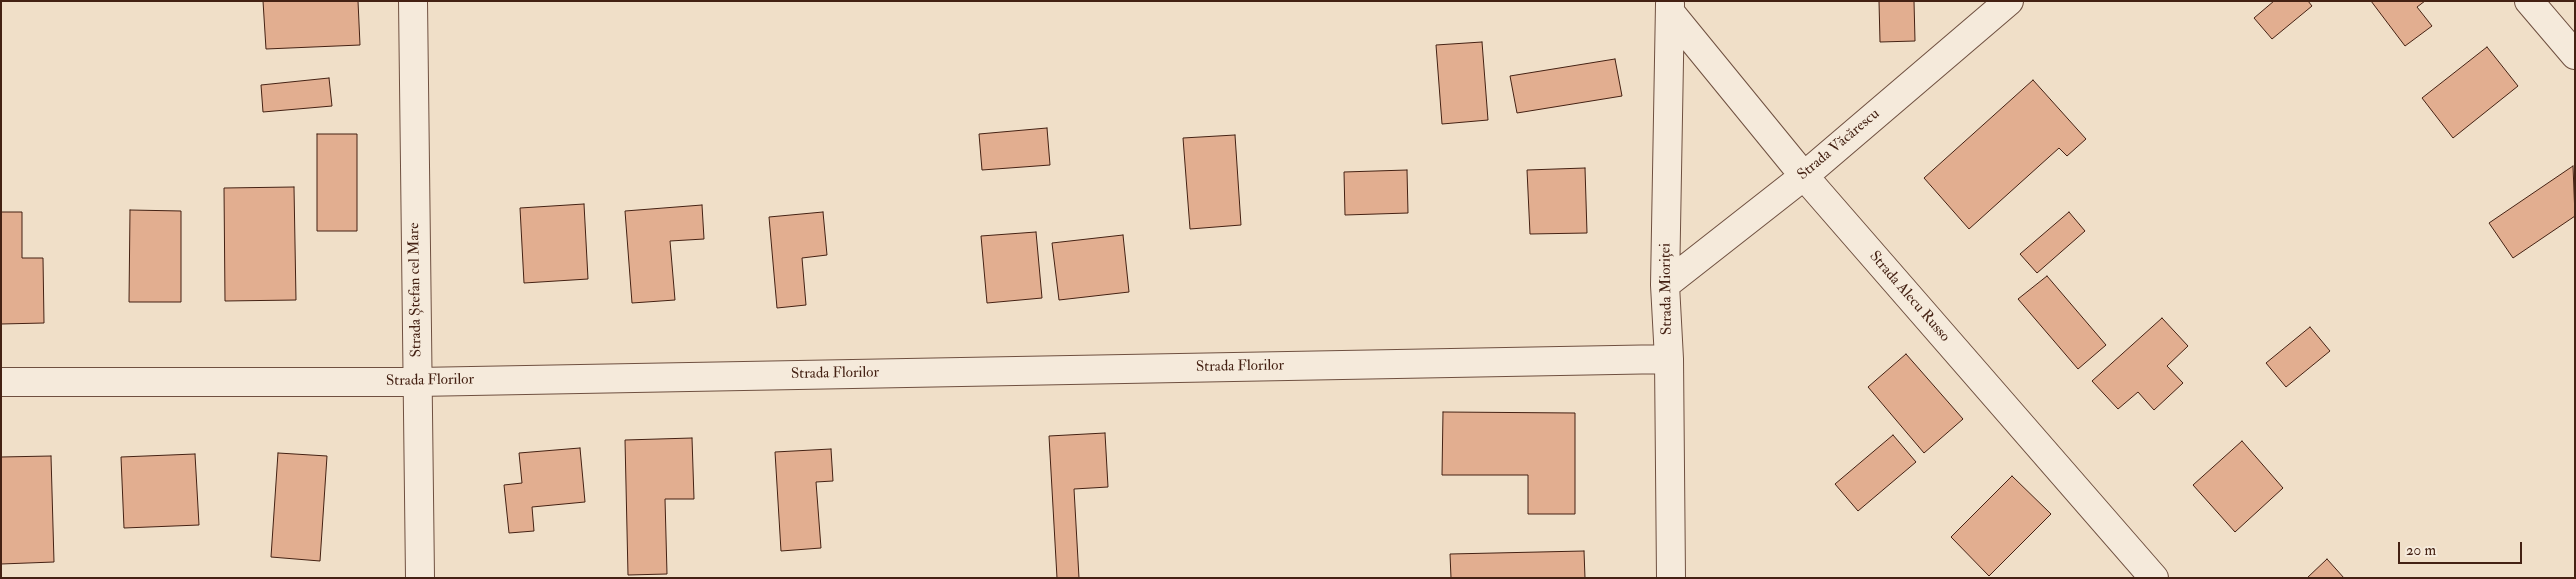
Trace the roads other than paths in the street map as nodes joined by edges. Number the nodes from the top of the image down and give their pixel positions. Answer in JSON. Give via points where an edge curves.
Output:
{"nodes":[{"id":1,"x":413,"y":1,"type":"edge"},
{"id":2,"x":2009,"y":1,"type":"edge"},
{"id":3,"x":2528,"y":1,"type":"edge"},
{"id":4,"x":1670,"y":7,"type":"edge"},
{"id":5,"x":2575,"y":55,"type":"edge"},
{"id":6,"x":1804,"y":176,"type":"junction"},
{"id":7,"x":1665,"y":285,"type":"junction"},
{"id":8,"x":1669,"y":359,"type":"junction"},
{"id":9,"x":1,"y":382,"type":"edge"},
{"id":10,"x":417,"y":382,"type":"junction"},
{"id":11,"x":420,"y":578,"type":"edge"},
{"id":12,"x":1671,"y":578,"type":"edge"},
{"id":13,"x":2154,"y":578,"type":"edge"}],
"edges":[{"from":1,"to":10,"type":"street","name":"Strada Ștefan cel Mare"},
{"from":2,"to":6,"type":"street","name":"Strada Văcărescu"},
{"from":3,"to":5,"type":"street"},
{"from":4,"to":6,"type":"street","name":"Strada Alecu Russo"},
{"from":4,"to":7,"type":"street","name":"Strada Mioriței"},
{"from":6,"to":7,"type":"street","name":"Strada Văcărescu"},
{"from":6,"to":13,"type":"street","name":"Strada Alecu Russo"},
{"from":7,"to":8,"type":"street","name":"Strada Mioriței"},
{"from":8,"to":10,"type":"street","name":"Strada Florilor"},
{"from":8,"to":12,"type":"street","name":"Strada Mioriței"},
{"from":9,"to":10,"type":"street","name":"Strada Florilor"},
{"from":10,"to":11,"type":"street","name":"Strada Ștefan cel Mare"}]}
